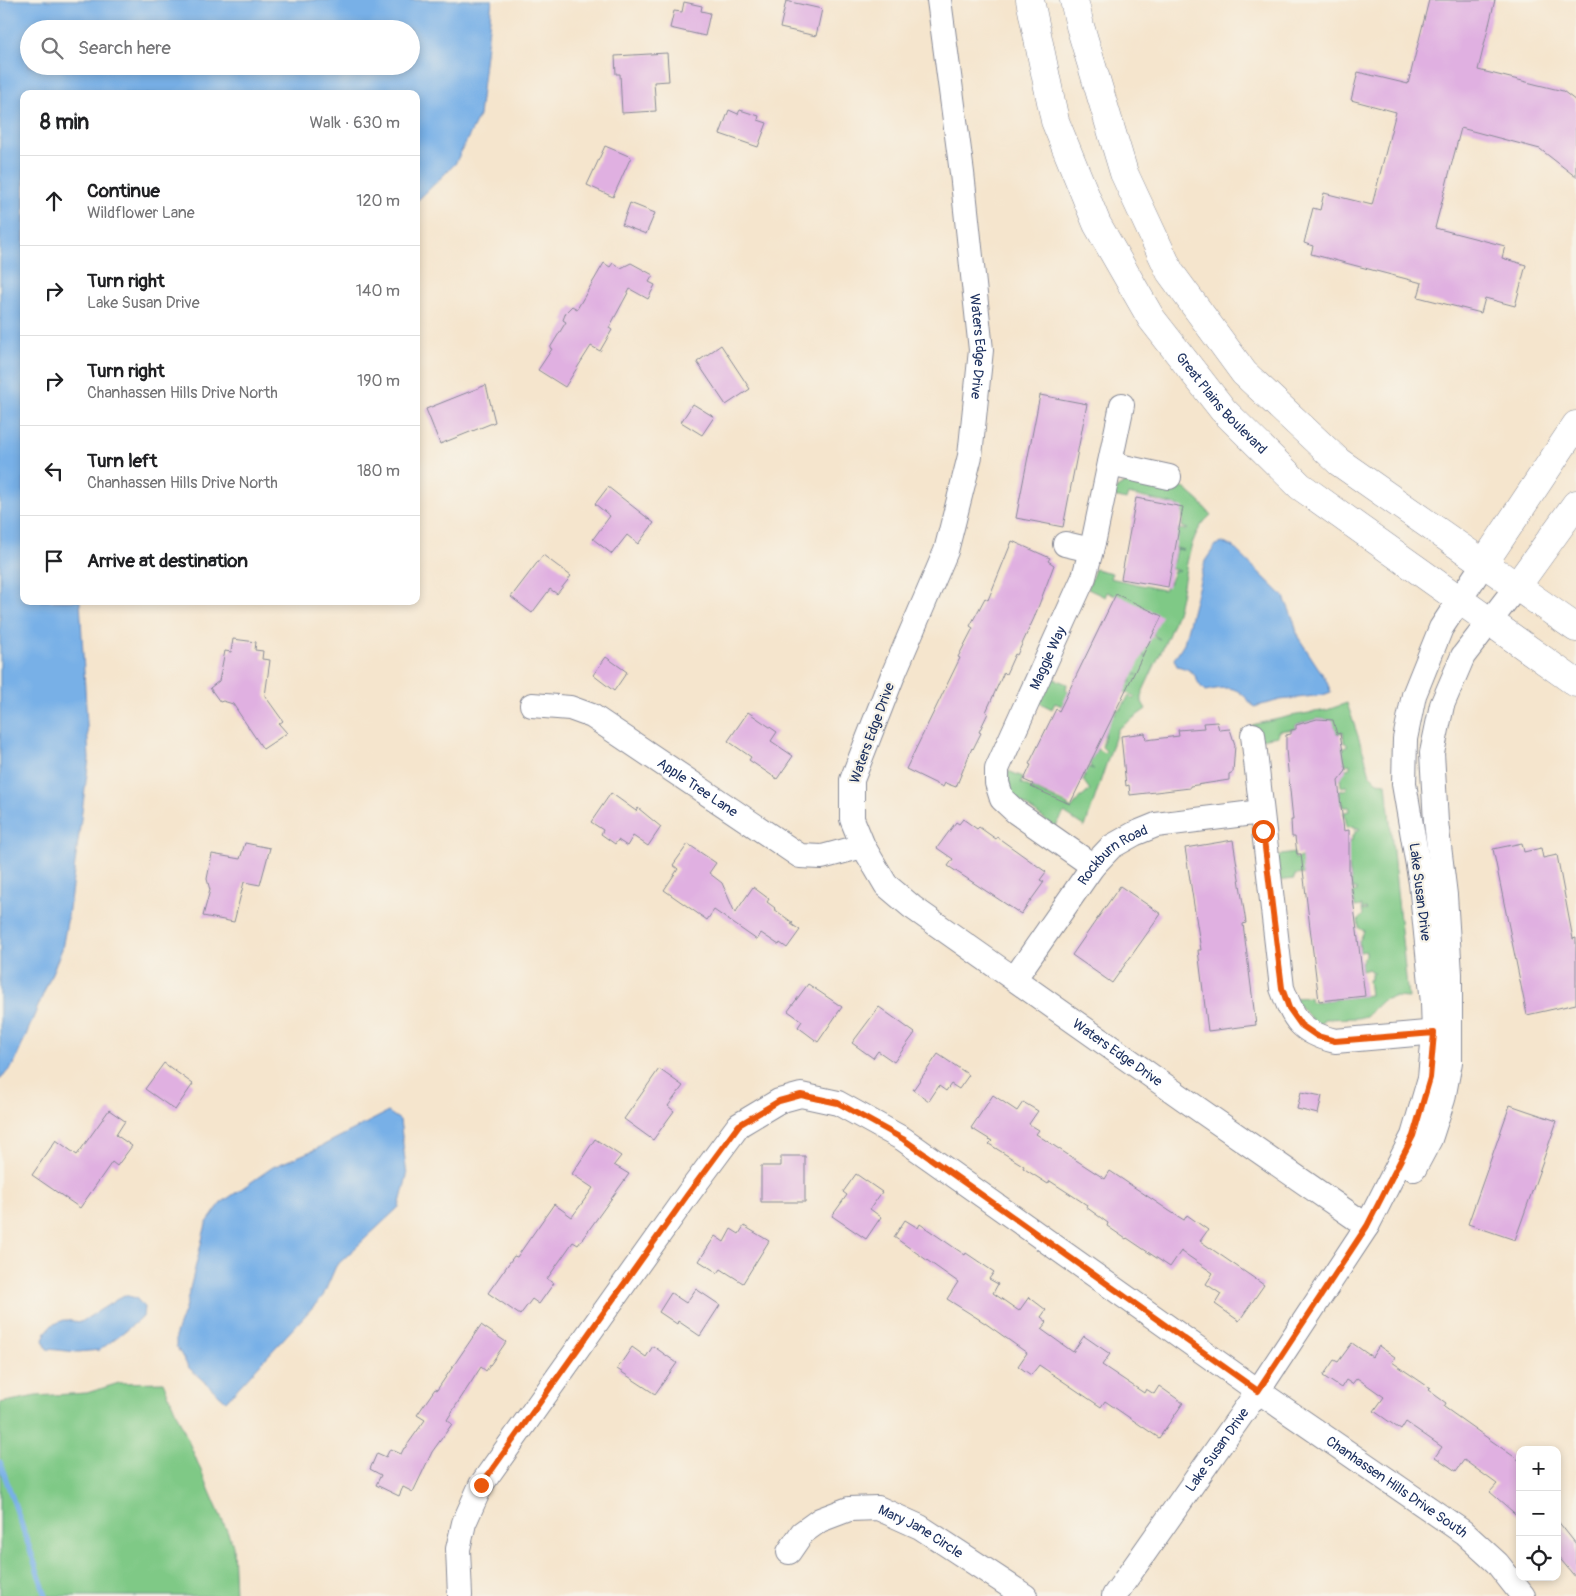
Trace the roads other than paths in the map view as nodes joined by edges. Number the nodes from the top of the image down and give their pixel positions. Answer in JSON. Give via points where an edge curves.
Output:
{"nodes":[{"id":1,"x":939,"y":0,"type":"edge"},
{"id":2,"x":1030,"y":0,"type":"edge"},
{"id":3,"x":1074,"y":0,"type":"edge"},
{"id":4,"x":1122,"y":404,"type":"dead end"},
{"id":5,"x":1576,"y":425,"type":"edge"},
{"id":6,"x":1110,"y":464,"type":"junction"},
{"id":7,"x":1169,"y":477,"type":"dead end"},
{"id":8,"x":1576,"y":504,"type":"edge"},
{"id":9,"x":1065,"y":544,"type":"dead end"},
{"id":10,"x":1091,"y":550,"type":"junction"},
{"id":11,"x":1484,"y":563,"type":"junction"},
{"id":12,"x":1517,"y":586,"type":"junction"},
{"id":13,"x":1459,"y":599,"type":"junction"},
{"id":14,"x":1491,"y":621,"type":"junction"},
{"id":15,"x":1576,"y":628,"type":"edge"},
{"id":16,"x":1576,"y":683,"type":"edge"},
{"id":17,"x":532,"y":705,"type":"dead end"},
{"id":18,"x":1253,"y":735,"type":"dead end"},
{"id":19,"x":1261,"y":812,"type":"junction"},
{"id":20,"x":863,"y":846,"type":"junction"},
{"id":21,"x":1093,"y":866,"type":"junction"},
{"id":22,"x":1015,"y":978,"type":"junction"},
{"id":23,"x":1443,"y":1032,"type":"junction"},
{"id":24,"x":1367,"y":1226,"type":"junction"},
{"id":25,"x":1258,"y":1391,"type":"junction"},
{"id":26,"x":789,"y":1552,"type":"dead end"},
{"id":27,"x":460,"y":1596,"type":"edge"},
{"id":28,"x":1025,"y":1596,"type":"edge"},
{"id":29,"x":1114,"y":1596,"type":"edge"},
{"id":30,"x":1523,"y":1596,"type":"edge"}],
"edges":[{"from":1,"to":20,"type":"street","name":"Waters Edge Drive","via":[[981,350],[970,456],[946,551],[852,780],[852,819]]},
{"from":2,"to":13,"type":"main road","name":"Great Plains Boulevard","via":[[1055,121],[1097,224],[1151,318],[1223,410],[1300,486]]},
{"from":3,"to":11,"type":"main road","via":[[1124,173],[1170,272],[1192,303],[1244,373],[1340,462]]},
{"from":4,"to":6,"type":"street","name":"Maggie Way"},
{"from":5,"to":11,"type":"main road"},
{"from":6,"to":7,"type":"street"},
{"from":6,"to":10,"type":"street","name":"Maggie Way"},
{"from":8,"to":12,"type":"main road"},
{"from":9,"to":10,"type":"street"},
{"from":10,"to":21,"type":"street","name":"Maggie Way","via":[[1084,577],[997,768],[996,783],[1002,799],[1016,812]]},
{"from":11,"to":12,"type":"main road"},
{"from":11,"to":13,"type":"street","name":"Lake Susan Drive"},
{"from":12,"to":14,"type":"street","name":"Lake Susan Drive"},
{"from":12,"to":15,"type":"main road"},
{"from":13,"to":14,"type":"main road","name":"Great Plains Boulevard"},
{"from":13,"to":23,"type":"street","name":"Lake Susan Drive","via":[[1441,628],[1414,695],[1405,739],[1404,784],[1421,882],[1434,1003]]},
{"from":14,"to":16,"type":"main road","name":"Great Plains Boulevard"},
{"from":14,"to":23,"type":"street","name":"Lake Susan Drive","via":[[1463,656],[1442,704],[1432,753],[1450,974]]},
{"from":17,"to":20,"type":"street","name":"Apple Tree Lane","via":[[570,708],[592,716],[800,856],[822,857]]},
{"from":18,"to":19,"type":"street"},
{"from":19,"to":21,"type":"street","name":"Rockburn Road","via":[[1156,825],[1110,847]]},
{"from":19,"to":23,"type":"street","via":[[1282,988],[1289,1008],[1301,1025],[1317,1036],[1335,1041]]},
{"from":20,"to":22,"type":"street","name":"Waters Edge Drive","via":[[886,885],[912,907]]},
{"from":21,"to":22,"type":"street","name":"Rockburn Road"},
{"from":22,"to":24,"type":"street","name":"Waters Edge Drive"},
{"from":23,"to":24,"type":"street","name":"Lake Susan Drive","via":[[1413,1136]]},
{"from":24,"to":25,"type":"street","name":"Lake Susan Drive"},
{"from":25,"to":27,"type":"street","name":"Chanhassen Hills Drive South","via":[[903,1139],[838,1103],[801,1095],[779,1101],[739,1125],[481,1485],[464,1522],[458,1549]]},
{"from":25,"to":29,"type":"street","name":"Lake Susan Drive"},
{"from":25,"to":30,"type":"street","name":"Chanhassen Hills Drive South","via":[[1463,1532],[1496,1563]]},
{"from":26,"to":28,"type":"street","name":"Mary Jane Circle","via":[[802,1533],[820,1520],[849,1509],[878,1508],[920,1527]]}]}
